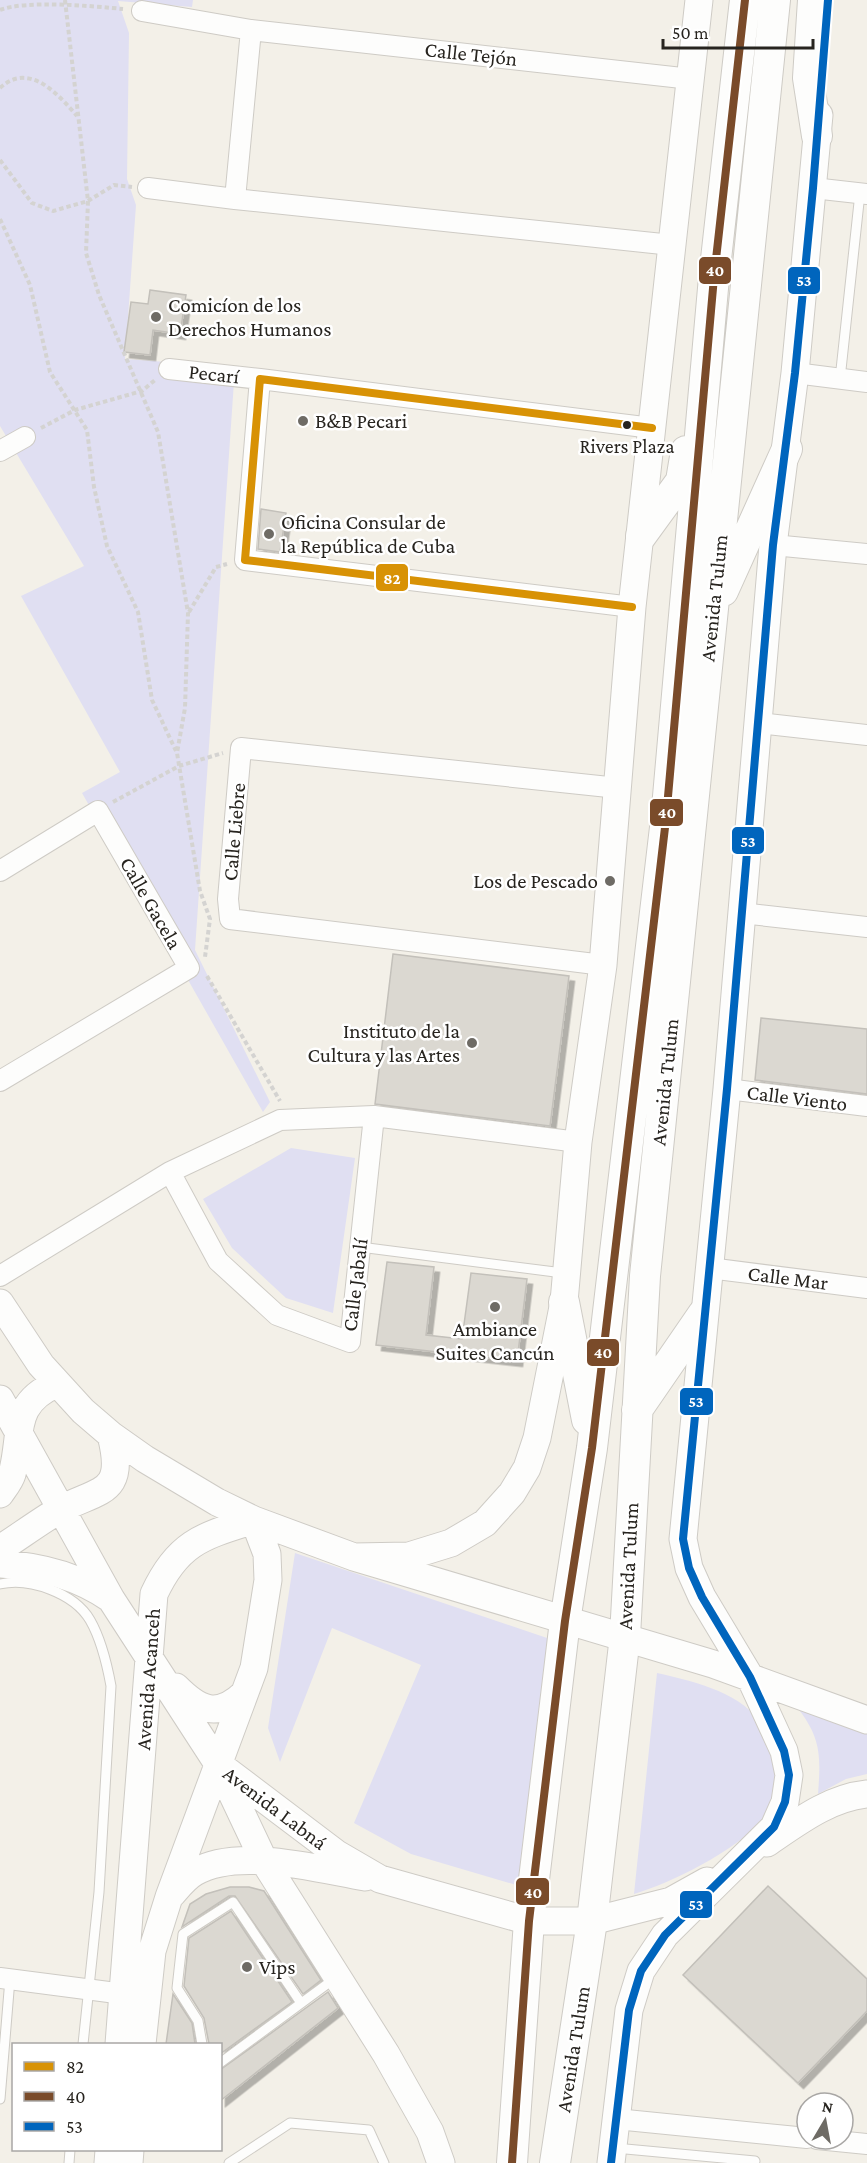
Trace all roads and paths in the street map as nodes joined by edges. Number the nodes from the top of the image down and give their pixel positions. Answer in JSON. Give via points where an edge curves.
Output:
{"nodes":[{"id":1,"x":699,"y":0,"type":"edge"},
{"id":2,"x":745,"y":0,"type":"edge"},
{"id":3,"x":775,"y":0,"type":"edge"},
{"id":4,"x":813,"y":0,"type":"edge"},
{"id":5,"x":828,"y":0,"type":"edge"},
{"id":6,"x":65,"y":1,"type":"edge"},
{"id":7,"x":0,"y":10,"type":"edge"},
{"id":8,"x":142,"y":11,"type":"joint"},
{"id":9,"x":251,"y":30,"type":"junction"},
{"id":10,"x":690,"y":79,"type":"junction"},
{"id":11,"x":0,"y":88,"type":"edge"},
{"id":12,"x":78,"y":116,"type":"junction"},
{"id":13,"x":817,"y":136,"type":"junction"},
{"id":14,"x":0,"y":160,"type":"edge"},
{"id":15,"x":148,"y":188,"type":"joint"},
{"id":16,"x":813,"y":188,"type":"junction"},
{"id":17,"x":863,"y":193,"type":"edge"},
{"id":18,"x":235,"y":199,"type":"junction"},
{"id":19,"x":88,"y":201,"type":"junction"},
{"id":20,"x":0,"y":219,"type":"edge"},
{"id":21,"x":672,"y":245,"type":"junction"},
{"id":22,"x":714,"y":277,"type":"junction"},
{"id":23,"x":169,"y":369,"type":"joint"},
{"id":24,"x":795,"y":373,"type":"junction"},
{"id":25,"x":260,"y":379,"type":"junction"},
{"id":26,"x":840,"y":379,"type":"junction"},
{"id":27,"x":867,"y":382,"type":"edge"},
{"id":28,"x":142,"y":392,"type":"junction"},
{"id":29,"x":75,"y":410,"type":"junction"},
{"id":30,"x":652,"y":428,"type":"junction"},
{"id":31,"x":25,"y":437,"type":"joint"},
{"id":32,"x":787,"y":449,"type":"junction"},
{"id":33,"x":0,"y":451,"type":"edge"},
{"id":34,"x":641,"y":536,"type":"junction"},
{"id":35,"x":774,"y":544,"type":"junction"},
{"id":36,"x":867,"y":554,"type":"edge"},
{"id":37,"x":245,"y":560,"type":"junction"},
{"id":38,"x":632,"y":606,"type":"junction"},
{"id":39,"x":188,"y":613,"type":"junction"},
{"id":40,"x":712,"y":616,"type":"junction"},
{"id":41,"x":759,"y":723,"type":"junction"},
{"id":42,"x":867,"y":735,"type":"edge"},
{"id":43,"x":241,"y":748,"type":"junction"},
{"id":44,"x":177,"y":753,"type":"junction"},
{"id":45,"x":179,"y":766,"type":"junction"},
{"id":46,"x":618,"y":788,"type":"junction"},
{"id":47,"x":98,"y":811,"type":"junction"},
{"id":48,"x":0,"y":871,"type":"edge"},
{"id":49,"x":741,"y":914,"type":"junction"},
{"id":50,"x":867,"y":927,"type":"edge"},
{"id":51,"x":204,"y":961,"type":"dead end"},
{"id":52,"x":603,"y":965,"type":"junction"},
{"id":53,"x":203,"y":970,"type":"dead end"},
{"id":54,"x":0,"y":1081,"type":"edge"},
{"id":55,"x":727,"y":1089,"type":"junction"},
{"id":56,"x":867,"y":1106,"type":"edge"},
{"id":57,"x":374,"y":1116,"type":"junction"},
{"id":58,"x":291,"y":1119,"type":"junction"},
{"id":59,"x":578,"y":1142,"type":"junction"},
{"id":60,"x":170,"y":1172,"type":"junction"},
{"id":61,"x":360,"y":1247,"type":"junction"},
{"id":62,"x":709,"y":1268,"type":"junction"},
{"id":63,"x":0,"y":1276,"type":"edge"},
{"id":64,"x":566,"y":1288,"type":"junction"},
{"id":65,"x":867,"y":1288,"type":"edge"},
{"id":66,"x":0,"y":1303,"type":"edge"},
{"id":67,"x":703,"y":1314,"type":"junction"},
{"id":68,"x":56,"y":1384,"type":"junction"},
{"id":69,"x":0,"y":1399,"type":"edge"},
{"id":70,"x":637,"y":1410,"type":"junction"},
{"id":71,"x":18,"y":1429,"type":"junction"},
{"id":72,"x":111,"y":1436,"type":"junction"},
{"id":73,"x":592,"y":1448,"type":"junction"},
{"id":74,"x":0,"y":1494,"type":"edge"},
{"id":75,"x":60,"y":1510,"type":"junction"},
{"id":76,"x":254,"y":1520,"type":"junction"},
{"id":77,"x":199,"y":1538,"type":"junction"},
{"id":78,"x":0,"y":1549,"type":"edge"},
{"id":79,"x":354,"y":1557,"type":"junction"},
{"id":80,"x":267,"y":1563,"type":"junction"},
{"id":81,"x":0,"y":1564,"type":"edge"},
{"id":82,"x":0,"y":1584,"type":"edge"},
{"id":83,"x":111,"y":1599,"type":"junction"},
{"id":84,"x":565,"y":1622,"type":"junction"},
{"id":85,"x":625,"y":1636,"type":"junction"},
{"id":86,"x":149,"y":1660,"type":"junction"},
{"id":87,"x":750,"y":1677,"type":"junction"},
{"id":88,"x":244,"y":1694,"type":"junction"},
{"id":89,"x":867,"y":1720,"type":"edge"},
{"id":90,"x":218,"y":1764,"type":"junction"},
{"id":91,"x":867,"y":1794,"type":"edge"},
{"id":92,"x":264,"y":1861,"type":"junction"},
{"id":93,"x":732,"y":1867,"type":"junction"},
{"id":94,"x":380,"y":1879,"type":"junction"},
{"id":95,"x":169,"y":1897,"type":"junction"},
{"id":96,"x":592,"y":1920,"type":"junction"},
{"id":97,"x":529,"y":1921,"type":"junction"},
{"id":98,"x":338,"y":1976,"type":"junction"},
{"id":99,"x":5,"y":1979,"type":"edge"},
{"id":100,"x":90,"y":1988,"type":"junction"},
{"id":101,"x":124,"y":1994,"type":"junction"},
{"id":102,"x":301,"y":2003,"type":"junction"},
{"id":103,"x":83,"y":2043,"type":"edge"},
{"id":104,"x":119,"y":2043,"type":"edge"},
{"id":105,"x":142,"y":2043,"type":"edge"},
{"id":106,"x":202,"y":2043,"type":"edge"},
{"id":107,"x":222,"y":2062,"type":"edge"},
{"id":108,"x":0,"y":2099,"type":"edge"},
{"id":109,"x":616,"y":2119,"type":"junction"},
{"id":110,"x":795,"y":2137,"type":"edge"},
{"id":111,"x":611,"y":2155,"type":"edge"},
{"id":112,"x":755,"y":2161,"type":"dead end"},
{"id":113,"x":229,"y":2163,"type":"edge"},
{"id":114,"x":384,"y":2163,"type":"edge"},
{"id":115,"x":441,"y":2163,"type":"edge"},
{"id":116,"x":512,"y":2163,"type":"edge"},
{"id":117,"x":555,"y":2163,"type":"edge"}],
"edges":[{"from":1,"to":10,"type":"street"},
{"from":2,"to":22,"type":"main road","name":"Avenida Tulum"},
{"from":3,"to":40,"type":"main road","name":"Avenida Tulum"},
{"from":4,"to":13,"type":"main road","via":[[808,78]]},
{"from":5,"to":13,"type":"street"},
{"from":6,"to":7,"type":"path","via":[[34,2]]},
{"from":6,"to":8,"type":"path"},
{"from":6,"to":12,"type":"path"},
{"from":8,"to":9,"type":"street","name":"Calle Tejón"},
{"from":9,"to":10,"type":"street","name":"Calle Tejón"},
{"from":9,"to":18,"type":"street"},
{"from":10,"to":21,"type":"street"},
{"from":11,"to":12,"type":"path","via":[[7,81],[31,77],[54,89]]},
{"from":12,"to":19,"type":"path"},
{"from":13,"to":16,"type":"street"},
{"from":14,"to":19,"type":"path","via":[[32,203],[53,211]]},
{"from":15,"to":18,"type":"street"},
{"from":15,"to":19,"type":"path","via":[[114,185]]},
{"from":16,"to":17,"type":"street"},
{"from":16,"to":24,"type":"street"},
{"from":17,"to":26,"type":"lane"},
{"from":18,"to":21,"type":"street"},
{"from":19,"to":28,"type":"path","via":[[86,253],[99,295]]},
{"from":20,"to":29,"type":"path","via":[[30,285],[50,372]]},
{"from":21,"to":30,"type":"street"},
{"from":22,"to":34,"type":"main road","via":[[681,480]]},
{"from":22,"to":73,"type":"main road","name":"Avenida Tulum","via":[[666,819]]},
{"from":23,"to":25,"type":"street","name":"Pecarí"},
{"from":23,"to":28,"type":"path"},
{"from":24,"to":26,"type":"street"},
{"from":24,"to":32,"type":"street"},
{"from":25,"to":30,"type":"street","name":"Pecarí"},
{"from":25,"to":37,"type":"street"},
{"from":26,"to":27,"type":"street"},
{"from":28,"to":29,"type":"path"},
{"from":28,"to":39,"type":"path","via":[[158,432]]},
{"from":29,"to":31,"type":"path"},
{"from":29,"to":44,"type":"path","via":[[87,430],[107,546],[138,612],[153,700]]},
{"from":30,"to":34,"type":"street"},
{"from":31,"to":33,"type":"street"},
{"from":32,"to":35,"type":"street"},
{"from":32,"to":40,"type":"main road"},
{"from":34,"to":38,"type":"street"},
{"from":35,"to":36,"type":"street"},
{"from":35,"to":41,"type":"street"},
{"from":37,"to":38,"type":"street"},
{"from":37,"to":39,"type":"path","via":[[216,567]]},
{"from":38,"to":46,"type":"street"},
{"from":39,"to":44,"type":"path","via":[[185,708]]},
{"from":40,"to":70,"type":"main road","name":"Avenida Tulum","via":[[645,1276]]},
{"from":41,"to":42,"type":"street"},
{"from":41,"to":49,"type":"street"},
{"from":43,"to":45,"type":"path"},
{"from":43,"to":46,"type":"street"},
{"from":43,"to":52,"type":"street","name":"Calle Liebre","via":[[228,899],[230,919]]},
{"from":44,"to":45,"type":"path"},
{"from":45,"to":47,"type":"path"},
{"from":45,"to":51,"type":"path","via":[[200,891],[210,919]]},
{"from":46,"to":52,"type":"street"},
{"from":47,"to":48,"type":"street"},
{"from":47,"to":54,"type":"street","name":"Calle Gacela","via":[[189,968]]},
{"from":49,"to":50,"type":"street"},
{"from":49,"to":55,"type":"street"},
{"from":52,"to":59,"type":"street"},
{"from":53,"to":58,"type":"path"},
{"from":55,"to":56,"type":"street","name":"Calle Viento"},
{"from":55,"to":62,"type":"street"},
{"from":57,"to":58,"type":"street"},
{"from":57,"to":59,"type":"street"},
{"from":57,"to":61,"type":"street","name":"Calle Jabalí"},
{"from":58,"to":60,"type":"street","via":[[280,1120]]},
{"from":59,"to":64,"type":"street"},
{"from":60,"to":61,"type":"street","name":"Calle Jabalí","via":[[218,1261],[276,1315],[350,1342]]},
{"from":60,"to":63,"type":"street"},
{"from":61,"to":64,"type":"lane"},
{"from":62,"to":65,"type":"street","name":"Calle Mar"},
{"from":62,"to":67,"type":"street"},
{"from":64,"to":73,"type":"main road"},
{"from":64,"to":79,"type":"street","via":[[537,1438],[527,1468],[512,1493],[485,1523],[451,1544],[409,1556]]},
{"from":66,"to":68,"type":"street"},
{"from":67,"to":70,"type":"main road"},
{"from":67,"to":87,"type":"street","via":[[683,1539],[689,1568],[702,1598]]},
{"from":68,"to":71,"type":"street","via":[[31,1401]]},
{"from":68,"to":72,"type":"street"},
{"from":69,"to":71,"type":"street","name":"Avenida Labná"},
{"from":70,"to":85,"type":"main road","name":"Avenida Tulum"},
{"from":71,"to":74,"type":"street","via":[[11,1475]]},
{"from":71,"to":75,"type":"street","name":"Avenida Labná"},
{"from":72,"to":75,"type":"street","via":[[116,1457],[111,1482],[97,1496]]},
{"from":72,"to":76,"type":"street","via":[[178,1480]]},
{"from":73,"to":84,"type":"main road","name":"Avenida Tulum"},
{"from":75,"to":78,"type":"street"},
{"from":75,"to":83,"type":"street","name":"Avenida Labná"},
{"from":76,"to":77,"type":"street","name":"Avenida Acanceh"},
{"from":76,"to":79,"type":"street"},
{"from":76,"to":80,"type":"street"},
{"from":77,"to":80,"type":"street","via":[[245,1542]]},
{"from":77,"to":86,"type":"street","name":"Avenida Acanceh","via":[[172,1563],[154,1594]]},
{"from":79,"to":84,"type":"street","via":[[472,1590]]},
{"from":80,"to":88,"type":"street","via":[[261,1633]]},
{"from":81,"to":83,"type":"street","via":[[62,1575]]},
{"from":82,"to":100,"type":"lane","via":[[36,1583],[77,1607],[89,1619],[106,1662],[111,1714]]},
{"from":83,"to":86,"type":"street","name":"Avenida Labná"},
{"from":84,"to":85,"type":"street"},
{"from":84,"to":97,"type":"main road","name":"Avenida Tulum"},
{"from":85,"to":87,"type":"street"},
{"from":85,"to":96,"type":"main road","name":"Avenida Tulum"},
{"from":86,"to":88,"type":"street","via":[[189,1700],[203,1708],[219,1710]]},
{"from":86,"to":90,"type":"street","name":"Avenida Labná"},
{"from":86,"to":101,"type":"street","name":"Avenida Acanceh"},
{"from":87,"to":89,"type":"street"},
{"from":87,"to":93,"type":"street","via":[[784,1751],[789,1775],[785,1802],[774,1827]]},
{"from":88,"to":90,"type":"street"},
{"from":90,"to":92,"type":"street"},
{"from":90,"to":94,"type":"street","name":"Avenida Labná","via":[[337,1854]]},
{"from":90,"to":95,"type":"street"},
{"from":91,"to":93,"type":"street","via":[[814,1812]]},
{"from":92,"to":94,"type":"street"},
{"from":92,"to":95,"type":"street","via":[[206,1867],[187,1878]]},
{"from":92,"to":98,"type":"street"},
{"from":93,"to":96,"type":"street","name":"Avenida Labná","via":[[671,1900]]},
{"from":93,"to":109,"type":"street","via":[[665,1935],[641,1971],[629,2010]]},
{"from":94,"to":97,"type":"street","name":"Avenida Labná"},
{"from":95,"to":105,"type":"street","via":[[152,1951]]},
{"from":96,"to":97,"type":"street","name":"Avenida Labná"},
{"from":96,"to":117,"type":"main road","name":"Avenida Tulum"},
{"from":97,"to":116,"type":"main road","name":"Avenida Tulum"},
{"from":98,"to":102,"type":"lane"},
{"from":98,"to":115,"type":"street","via":[[430,2132]]},
{"from":99,"to":100,"type":"street"},
{"from":99,"to":108,"type":"lane"},
{"from":100,"to":101,"type":"street"},
{"from":100,"to":103,"type":"lane"},
{"from":101,"to":104,"type":"street","name":"Avenida Acanceh"},
{"from":102,"to":106,"type":"lane","via":[[233,1902],[183,1934],[177,1988],[198,2021]]},
{"from":102,"to":107,"type":"lane"},
{"from":109,"to":110,"type":"street"},
{"from":109,"to":111,"type":"street"},
{"from":111,"to":112,"type":"lane"},
{"from":113,"to":114,"type":"lane","via":[[290,2123],[369,2130]]}]}
